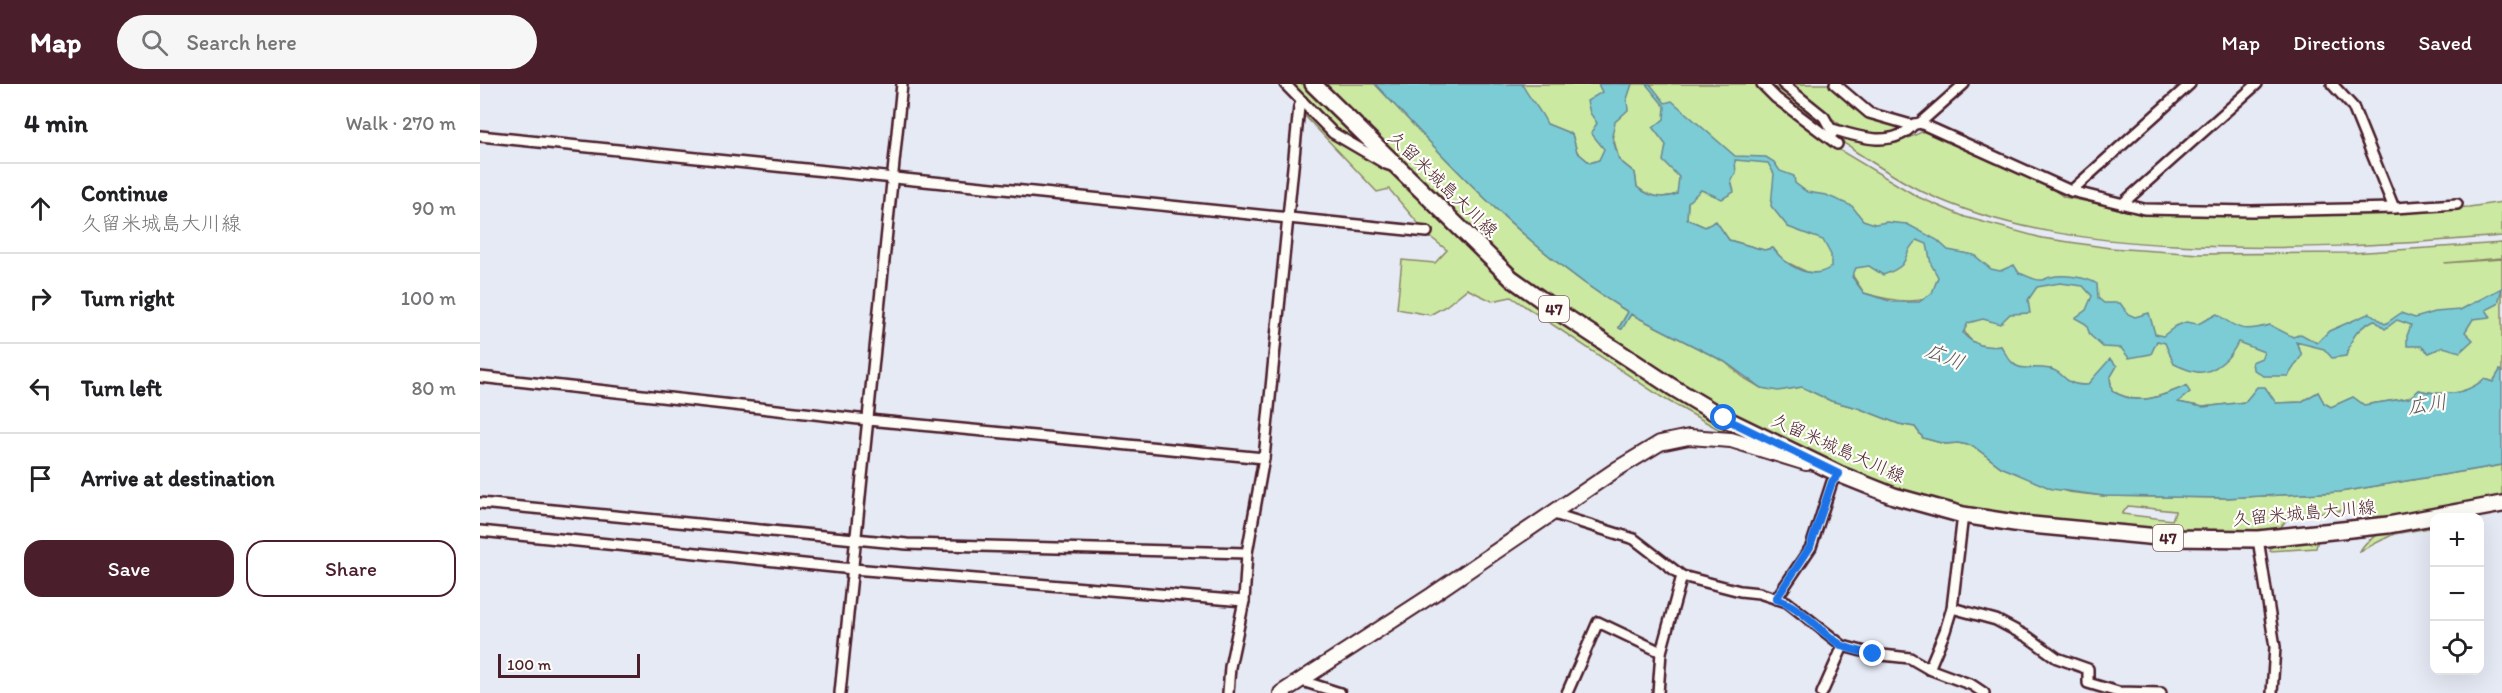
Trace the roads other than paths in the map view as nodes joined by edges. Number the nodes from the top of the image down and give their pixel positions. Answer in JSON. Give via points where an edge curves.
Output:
{"nodes":[{"id":1,"x":902,"y":84,"type":"edge"},
{"id":2,"x":1285,"y":84,"type":"edge"},
{"id":3,"x":1313,"y":84,"type":"edge"},
{"id":4,"x":1762,"y":84,"type":"edge"},
{"id":5,"x":1783,"y":84,"type":"edge"},
{"id":6,"x":1835,"y":84,"type":"edge"},
{"id":7,"x":1964,"y":84,"type":"edge"},
{"id":8,"x":2190,"y":84,"type":"edge"},
{"id":9,"x":2257,"y":84,"type":"edge"},
{"id":10,"x":2332,"y":84,"type":"edge"},
{"id":11,"x":1302,"y":101,"type":"junction"},
{"id":12,"x":1917,"y":124,"type":"junction"},
{"id":13,"x":1832,"y":129,"type":"junction"},
{"id":14,"x":480,"y":136,"type":"edge"},
{"id":15,"x":1397,"y":166,"type":"junction"},
{"id":16,"x":891,"y":178,"type":"junction"},
{"id":17,"x":2071,"y":191,"type":"junction"},
{"id":18,"x":2122,"y":204,"type":"junction"},
{"id":19,"x":2457,"y":204,"type":"dead end"},
{"id":20,"x":2394,"y":208,"type":"junction"},
{"id":21,"x":1288,"y":218,"type":"junction"},
{"id":22,"x":1427,"y":232,"type":"dead end"},
{"id":23,"x":480,"y":377,"type":"edge"},
{"id":24,"x":868,"y":420,"type":"junction"},
{"id":25,"x":1264,"y":458,"type":"junction"},
{"id":26,"x":1839,"y":474,"type":"junction"},
{"id":27,"x":480,"y":503,"type":"edge"},
{"id":28,"x":2502,"y":504,"type":"edge"},
{"id":29,"x":1554,"y":514,"type":"junction"},
{"id":30,"x":1963,"y":515,"type":"junction"},
{"id":31,"x":480,"y":531,"type":"edge"},
{"id":32,"x":2258,"y":539,"type":"junction"},
{"id":33,"x":856,"y":541,"type":"junction"},
{"id":34,"x":1247,"y":553,"type":"junction"},
{"id":35,"x":853,"y":567,"type":"junction"},
{"id":36,"x":1682,"y":576,"type":"junction"},
{"id":37,"x":1776,"y":599,"type":"junction"},
{"id":38,"x":1244,"y":601,"type":"junction"},
{"id":39,"x":1952,"y":608,"type":"junction"},
{"id":40,"x":1843,"y":646,"type":"junction"},
{"id":41,"x":1661,"y":652,"type":"junction"},
{"id":42,"x":1929,"y":669,"type":"junction"},
{"id":43,"x":1299,"y":680,"type":"junction"},
{"id":44,"x":840,"y":693,"type":"edge"},
{"id":45,"x":1228,"y":693,"type":"edge"},
{"id":46,"x":1281,"y":693,"type":"edge"},
{"id":47,"x":1340,"y":693,"type":"edge"},
{"id":48,"x":1567,"y":693,"type":"edge"},
{"id":49,"x":1658,"y":693,"type":"edge"},
{"id":50,"x":1822,"y":693,"type":"edge"},
{"id":51,"x":1984,"y":693,"type":"edge"},
{"id":52,"x":2161,"y":693,"type":"edge"},
{"id":53,"x":2272,"y":693,"type":"edge"}],
"edges":[{"from":1,"to":16,"type":"street"},
{"from":2,"to":11,"type":"street"},
{"from":3,"to":15,"type":"main road","name":"久留米城島大川線","number":"47"},
{"from":4,"to":13,"type":"street","via":[[1837,144]]},
{"from":5,"to":13,"type":"street","via":[[1824,117]]},
{"from":6,"to":12,"type":"street","via":[[1869,113]]},
{"from":7,"to":12,"type":"street"},
{"from":8,"to":17,"type":"street"},
{"from":9,"to":18,"type":"street"},
{"from":10,"to":20,"type":"street","via":[[2353,107]]},
{"from":11,"to":15,"type":"street","via":[[1333,133],[1386,164]]},
{"from":11,"to":21,"type":"street"},
{"from":12,"to":13,"type":"street","via":[[1891,139]]},
{"from":12,"to":17,"type":"street"},
{"from":14,"to":16,"type":"street"},
{"from":15,"to":26,"type":"main road","name":"久留米城島大川線","number":"47","via":[[1511,278],[1560,313],[1724,418]]},
{"from":16,"to":21,"type":"street"},
{"from":16,"to":24,"type":"street"},
{"from":17,"to":18,"type":"street"},
{"from":18,"to":20,"type":"street","via":[[2144,209],[2252,212]]},
{"from":19,"to":20,"type":"street"},
{"from":21,"to":22,"type":"street"},
{"from":21,"to":25,"type":"street"},
{"from":23,"to":24,"type":"street"},
{"from":24,"to":25,"type":"street"},
{"from":24,"to":33,"type":"street"},
{"from":25,"to":34,"type":"street"},
{"from":26,"to":29,"type":"street","via":[[1731,440],[1689,437],[1660,443]]},
{"from":26,"to":30,"type":"main road","name":"久留米城島大川線","number":"47","via":[[1894,496]]},
{"from":26,"to":37,"type":"street","via":[[1832,482],[1810,547]]},
{"from":27,"to":33,"type":"street"},
{"from":28,"to":32,"type":"main road","name":"久留米城島大川線","number":"47","via":[[2388,525]]},
{"from":29,"to":36,"type":"street","via":[[1634,539]]},
{"from":29,"to":43,"type":"street"},
{"from":30,"to":32,"type":"main road","name":"久留米城島大川線","number":"47","via":[[2097,533]]},
{"from":30,"to":39,"type":"street"},
{"from":31,"to":35,"type":"street"},
{"from":32,"to":53,"type":"street","via":[[2276,647]]},
{"from":33,"to":34,"type":"street"},
{"from":33,"to":35,"type":"street"},
{"from":34,"to":38,"type":"street"},
{"from":35,"to":38,"type":"street"},
{"from":35,"to":44,"type":"street"},
{"from":36,"to":37,"type":"street"},
{"from":36,"to":41,"type":"street"},
{"from":37,"to":40,"type":"street","via":[[1800,611]]},
{"from":38,"to":45,"type":"street"},
{"from":39,"to":42,"type":"street"},
{"from":39,"to":52,"type":"street","via":[[1996,620],[2057,658],[2088,669],[2088,683],[2118,692]]},
{"from":40,"to":42,"type":"street","via":[[1910,658]]},
{"from":40,"to":50,"type":"street"},
{"from":41,"to":48,"type":"street","via":[[1598,622]]},
{"from":41,"to":49,"type":"street"},
{"from":42,"to":51,"type":"street"},
{"from":43,"to":46,"type":"street"},
{"from":43,"to":47,"type":"street"}]}
